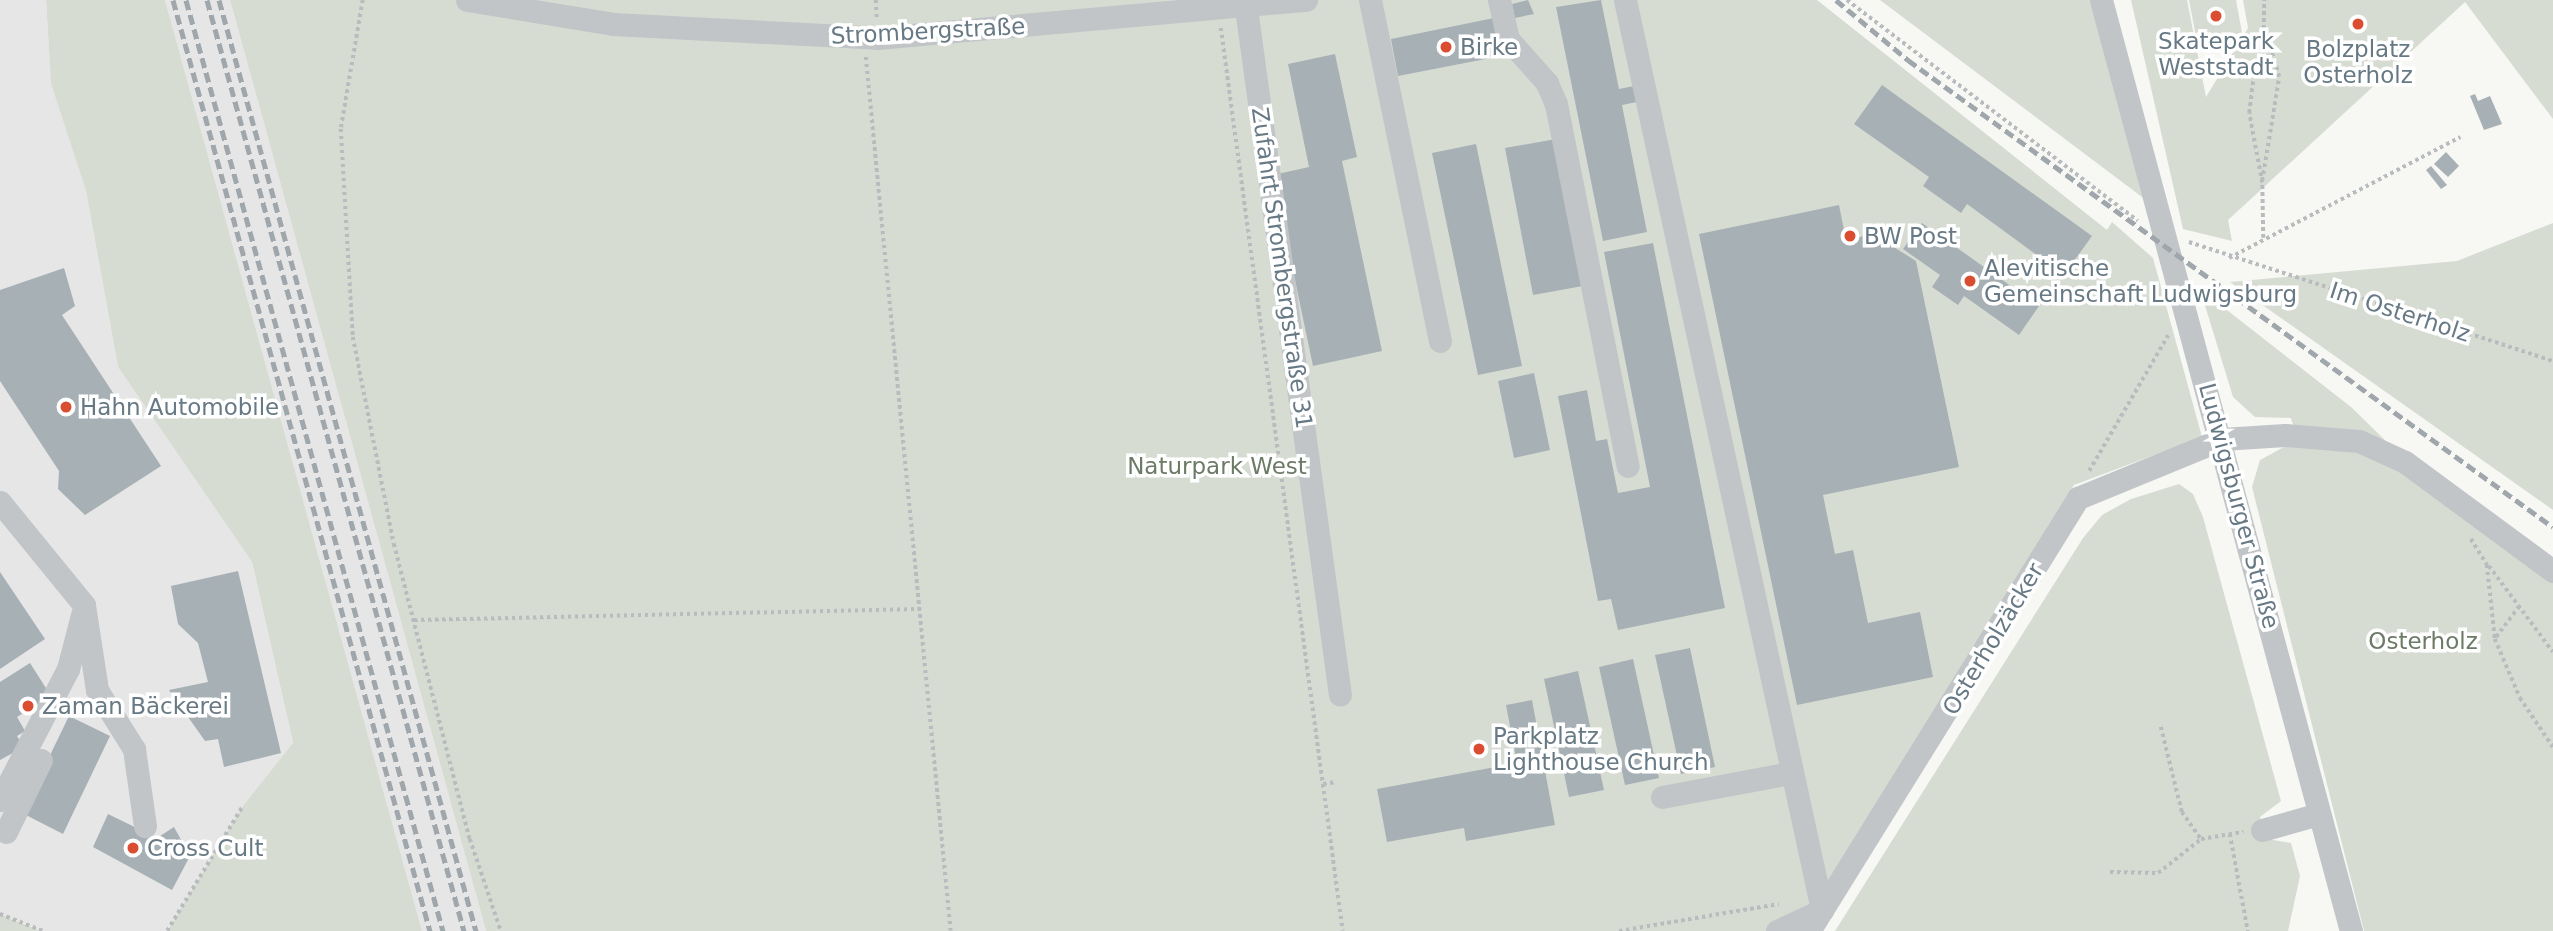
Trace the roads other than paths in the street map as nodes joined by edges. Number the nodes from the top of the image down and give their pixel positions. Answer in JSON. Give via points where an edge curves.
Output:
{"nodes":[{"id":1,"x":467,"y":0,"type":"edge"},
{"id":2,"x":1306,"y":0,"type":"edge"},
{"id":3,"x":1370,"y":0,"type":"edge"},
{"id":4,"x":1499,"y":0,"type":"edge"},
{"id":5,"x":1625,"y":0,"type":"edge"},
{"id":6,"x":2101,"y":0,"type":"edge"},
{"id":7,"x":1246,"y":8,"type":"junction"},
{"id":8,"x":1440,"y":341,"type":"dead end"},
{"id":9,"x":2222,"y":439,"type":"junction"},
{"id":10,"x":1628,"y":466,"type":"dead end"},
{"id":11,"x":0,"y":502,"type":"edge"},
{"id":12,"x":8,"y":534,"type":"edge"},
{"id":13,"x":2553,"y":571,"type":"edge"},
{"id":14,"x":84,"y":605,"type":"junction"},
{"id":15,"x":92,"y":666,"type":"junction"},
{"id":16,"x":1340,"y":695,"type":"dead end"},
{"id":17,"x":1790,"y":773,"type":"junction"},
{"id":18,"x":1662,"y":797,"type":"dead end"},
{"id":19,"x":0,"y":800,"type":"edge"},
{"id":20,"x":2319,"y":814,"type":"junction"},
{"id":21,"x":145,"y":826,"type":"dead end"},
{"id":22,"x":2262,"y":830,"type":"road end"},
{"id":23,"x":6,"y":832,"type":"dead end"},
{"id":24,"x":1819,"y":904,"type":"junction"},
{"id":25,"x":1777,"y":931,"type":"edge"},
{"id":26,"x":1809,"y":931,"type":"edge"},
{"id":27,"x":2351,"y":931,"type":"edge"}],
"edges":[{"from":1,"to":7,"type":"street","name":"Strombergstraße","via":[[613,24],[864,38]]},
{"from":2,"to":7,"type":"street","name":"Strombergstraße"},
{"from":3,"to":8,"type":"street"},
{"from":4,"to":10,"type":"street","via":[[1508,39],[1547,83],[1556,104]]},
{"from":5,"to":17,"type":"street"},
{"from":6,"to":9,"type":"street","name":"Ludwigsburger Straße"},
{"from":7,"to":16,"type":"street","name":"Zufahrt Strombergstraße 31"},
{"from":9,"to":13,"type":"street","via":[[2285,435],[2359,441],[2405,462]]},
{"from":9,"to":20,"type":"street","name":"Ludwigsburger Straße"},
{"from":9,"to":24,"type":"street","name":"Osterholzäcker","via":[[2078,498]]},
{"from":11,"to":12,"type":"street"},
{"from":12,"to":14,"type":"street"},
{"from":14,"to":15,"type":"street"},
{"from":14,"to":19,"type":"street","via":[[68,669]]},
{"from":15,"to":21,"type":"street","via":[[97,690],[134,749]]},
{"from":15,"to":23,"type":"street"},
{"from":17,"to":18,"type":"street"},
{"from":17,"to":24,"type":"street"},
{"from":20,"to":22,"type":"street"},
{"from":20,"to":27,"type":"street","name":"Ludwigsburger Straße"},
{"from":24,"to":25,"type":"street"},
{"from":24,"to":26,"type":"street","name":"Osterholzäcker"}]}
